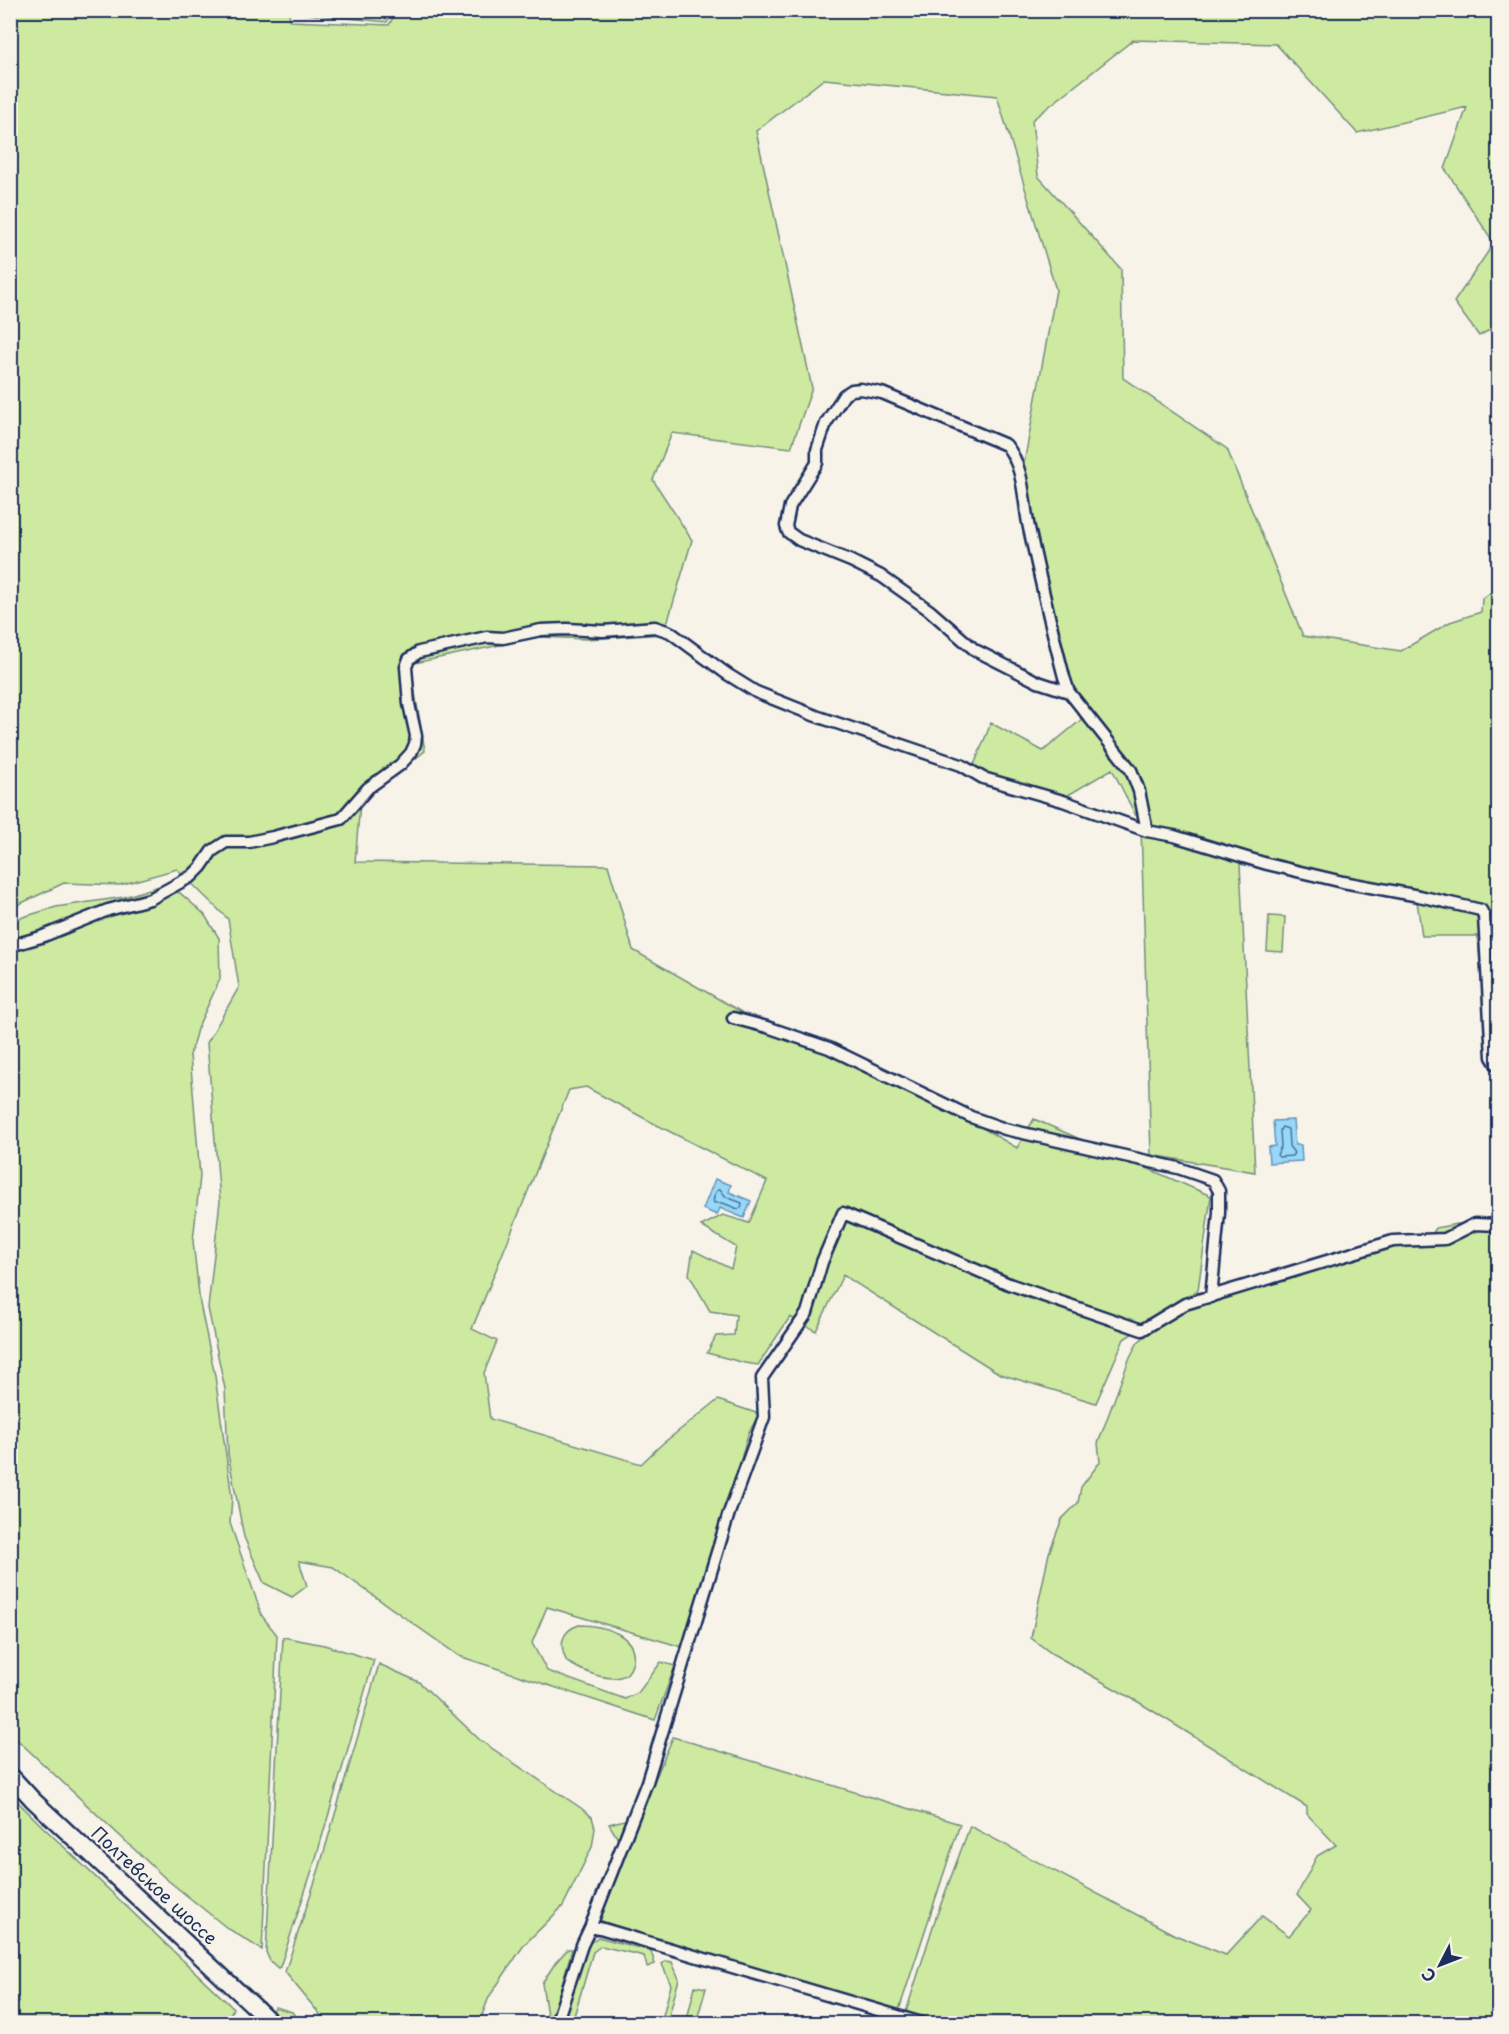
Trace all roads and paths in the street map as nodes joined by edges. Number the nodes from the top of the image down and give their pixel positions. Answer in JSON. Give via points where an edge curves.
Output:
{"nodes":[{"id":1,"x":1069,"y":692,"type":"junction"},
{"id":2,"x":1147,"y":831,"type":"junction"},
{"id":3,"x":10,"y":946,"type":"edge"},
{"id":4,"x":733,"y":1018,"type":"dead end"},
{"id":5,"x":1498,"y":1067,"type":"edge"},
{"id":6,"x":1498,"y":1225,"type":"edge"},
{"id":7,"x":1211,"y":1297,"type":"junction"},
{"id":8,"x":10,"y":1774,"type":"edge"},
{"id":9,"x":590,"y":1928,"type":"junction"},
{"id":10,"x":270,"y":2022,"type":"edge"},
{"id":11,"x":556,"y":2024,"type":"edge"},
{"id":12,"x":925,"y":2024,"type":"edge"}],
"edges":[{"from":1,"to":1,"type":"street","via":[[1029,526],[1019,467],[1012,452],[1006,445],[882,393],[861,389],[844,395],[820,437],[817,463],[790,506],[788,532],[881,576],[975,650],[1038,682]]},
{"from":1,"to":2,"type":"street","via":[[1131,770]]},
{"from":2,"to":3,"type":"street","via":[[983,778],[961,765],[756,692],[670,632],[655,627],[541,630],[503,638],[487,637],[419,652],[409,659],[405,675],[415,744],[400,765],[368,788],[340,819],[257,840],[226,842],[212,851],[192,876],[150,899]]},
{"from":2,"to":5,"type":"street","via":[[1342,882],[1481,910],[1492,1057]]},
{"from":4,"to":7,"type":"street","via":[[829,1048],[970,1117],[1005,1129],[1178,1168],[1214,1180],[1219,1191],[1219,1213]]},
{"from":6,"to":7,"type":"street","via":[[1474,1224],[1445,1239],[1393,1241]]},
{"from":7,"to":9,"type":"street","via":[[1185,1304],[1142,1330],[1009,1284],[843,1214],[822,1262],[807,1313],[762,1378],[764,1417],[729,1513],[647,1782]]},
{"from":8,"to":10,"type":"street","name":"Полтевское шоссе"},
{"from":9,"to":11,"type":"street"},
{"from":9,"to":12,"type":"street"}]}
